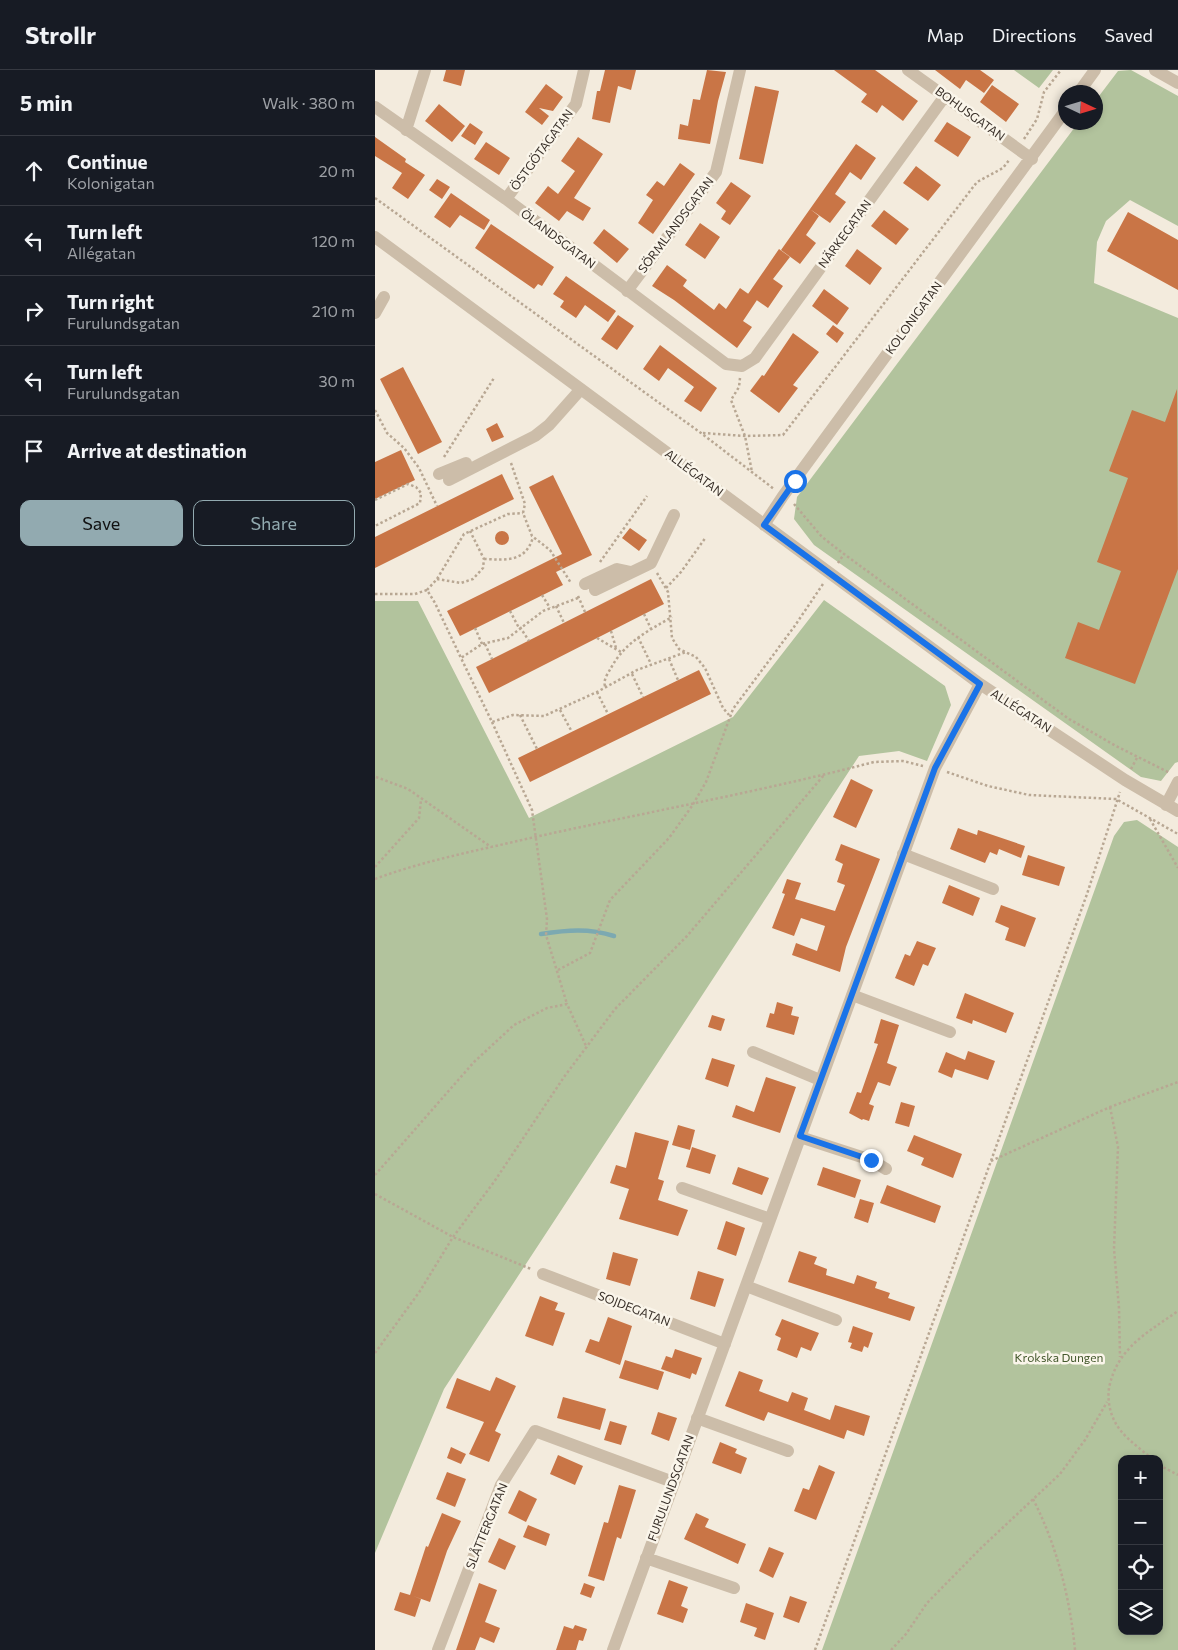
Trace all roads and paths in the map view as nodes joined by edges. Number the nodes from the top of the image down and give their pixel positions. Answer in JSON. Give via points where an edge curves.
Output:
{"nodes":[{"id":1,"x":425,"y":70,"type":"edge"},
{"id":2,"x":584,"y":70,"type":"edge"},
{"id":3,"x":740,"y":70,"type":"edge"},
{"id":4,"x":908,"y":70,"type":"edge"},
{"id":5,"x":1061,"y":70,"type":"edge"},
{"id":6,"x":1095,"y":70,"type":"edge"},
{"id":7,"x":1160,"y":72,"type":"edge"},
{"id":8,"x":1178,"y":83,"type":"edge"},
{"id":9,"x":1084,"y":85,"type":"edge"},
{"id":10,"x":945,"y":96,"type":"junction"},
{"id":11,"x":375,"y":107,"type":"edge"},
{"id":12,"x":1058,"y":121,"type":"edge"},
{"id":13,"x":406,"y":130,"type":"junction"},
{"id":14,"x":1018,"y":149,"type":"junction"},
{"id":15,"x":1032,"y":159,"type":"junction"},
{"id":16,"x":506,"y":200,"type":"junction"},
{"id":17,"x":375,"y":237,"type":"edge"},
{"id":18,"x":627,"y":291,"type":"junction"},
{"id":19,"x":384,"y":297,"type":"dead end"},
{"id":20,"x":375,"y":313,"type":"edge"},
{"id":21,"x":742,"y":366,"type":"junction"},
{"id":22,"x":494,"y":378,"type":"dead end"},
{"id":23,"x":581,"y":389,"type":"junction"},
{"id":24,"x":375,"y":410,"type":"edge"},
{"id":25,"x":701,"y":433,"type":"dead end"},
{"id":26,"x":745,"y":436,"type":"junction"},
{"id":27,"x":506,"y":449,"type":"junction"},
{"id":28,"x":752,"y":472,"type":"dead end"},
{"id":29,"x":442,"y":473,"type":"joint"},
{"id":30,"x":429,"y":488,"type":"junction"},
{"id":31,"x":421,"y":493,"type":"junction"},
{"id":32,"x":647,"y":496,"type":"dead end"},
{"id":33,"x":375,"y":500,"type":"edge"},
{"id":34,"x":437,"y":506,"type":"dead end"},
{"id":35,"x":523,"y":513,"type":"junction"},
{"id":36,"x":674,"y":515,"type":"dead end"},
{"id":37,"x":764,"y":525,"type":"junction"},
{"id":38,"x":375,"y":526,"type":"edge"},
{"id":39,"x":470,"y":531,"type":"junction"},
{"id":40,"x":533,"y":537,"type":"junction"},
{"id":41,"x":706,"y":538,"type":"dead end"},
{"id":42,"x":611,"y":546,"type":"dead end"},
{"id":43,"x":844,"y":554,"type":"dead end"},
{"id":44,"x":484,"y":559,"type":"junction"},
{"id":45,"x":651,"y":563,"type":"junction"},
{"id":46,"x":830,"y":573,"type":"junction"},
{"id":47,"x":437,"y":579,"type":"junction"},
{"id":48,"x":590,"y":587,"type":"dead end"},
{"id":49,"x":666,"y":588,"type":"junction"},
{"id":50,"x":427,"y":590,"type":"junction"},
{"id":51,"x":375,"y":594,"type":"edge"},
{"id":52,"x":543,"y":595,"type":"dead end"},
{"id":53,"x":578,"y":598,"type":"junction"},
{"id":54,"x":556,"y":606,"type":"junction"},
{"id":55,"x":550,"y":608,"type":"junction"},
{"id":56,"x":510,"y":611,"type":"dead end"},
{"id":57,"x":585,"y":612,"type":"dead end"},
{"id":58,"x":644,"y":614,"type":"dead end"},
{"id":59,"x":672,"y":617,"type":"junction"},
{"id":60,"x":564,"y":623,"type":"dead end"},
{"id":61,"x":520,"y":627,"type":"junction"},
{"id":62,"x":475,"y":628,"type":"dead end"},
{"id":63,"x":651,"y":629,"type":"junction"},
{"id":64,"x":611,"y":631,"type":"dead end"},
{"id":65,"x":638,"y":637,"type":"junction"},
{"id":66,"x":597,"y":638,"type":"dead end"},
{"id":67,"x":529,"y":641,"type":"dead end"},
{"id":68,"x":483,"y":644,"type":"junction"},
{"id":69,"x":616,"y":648,"type":"junction"},
{"id":70,"x":621,"y":652,"type":"junction"},
{"id":71,"x":686,"y":652,"type":"junction"},
{"id":72,"x":461,"y":658,"type":"junction"},
{"id":73,"x":493,"y":659,"type":"dead end"},
{"id":74,"x":669,"y":660,"type":"junction"},
{"id":75,"x":651,"y":664,"type":"junction"},
{"id":76,"x":632,"y":674,"type":"junction"},
{"id":77,"x":678,"y":680,"type":"dead end"},
{"id":78,"x":980,"y":684,"type":"junction"},
{"id":79,"x":605,"y":686,"type":"junction"},
{"id":80,"x":597,"y":692,"type":"junction"},
{"id":81,"x":643,"y":697,"type":"dead end"},
{"id":82,"x":560,"y":710,"type":"junction"},
{"id":83,"x":608,"y":714,"type":"dead end"},
{"id":84,"x":520,"y":715,"type":"junction"},
{"id":85,"x":730,"y":715,"type":"junction"},
{"id":86,"x":492,"y":722,"type":"junction"},
{"id":87,"x":572,"y":732,"type":"dead end"},
{"id":88,"x":537,"y":749,"type":"dead end"},
{"id":89,"x":935,"y":768,"type":"junction"},
{"id":90,"x":824,"y":775,"type":"junction"},
{"id":91,"x":376,"y":777,"type":"edge"},
{"id":92,"x":1178,"y":782,"type":"edge"},
{"id":93,"x":1116,"y":799,"type":"junction"},
{"id":94,"x":421,"y":800,"type":"junction"},
{"id":95,"x":1166,"y":805,"type":"junction"},
{"id":96,"x":692,"y":806,"type":"junction"},
{"id":97,"x":1178,"y":811,"type":"edge"},
{"id":98,"x":1149,"y":818,"type":"junction"},
{"id":99,"x":1178,"y":834,"type":"edge"},
{"id":100,"x":537,"y":837,"type":"junction"},
{"id":101,"x":491,"y":847,"type":"junction"},
{"id":102,"x":903,"y":854,"type":"junction"},
{"id":103,"x":375,"y":867,"type":"edge"},
{"id":104,"x":1178,"y":868,"type":"edge"},
{"id":105,"x":375,"y":879,"type":"edge"},
{"id":106,"x":993,"y":889,"type":"dead end"},
{"id":107,"x":558,"y":970,"type":"junction"},
{"id":108,"x":853,"y":995,"type":"junction"},
{"id":109,"x":567,"y":1004,"type":"junction"},
{"id":110,"x":950,"y":1032,"type":"dead end"},
{"id":111,"x":587,"y":1048,"type":"junction"},
{"id":112,"x":753,"y":1052,"type":"dead end"},
{"id":113,"x":821,"y":1080,"type":"junction"},
{"id":114,"x":1178,"y":1082,"type":"edge"},
{"id":115,"x":1111,"y":1107,"type":"junction"},
{"id":116,"x":800,"y":1136,"type":"junction"},
{"id":117,"x":991,"y":1161,"type":"junction"},
{"id":118,"x":886,"y":1169,"type":"dead end"},
{"id":119,"x":375,"y":1175,"type":"edge"},
{"id":120,"x":682,"y":1188,"type":"dead end"},
{"id":121,"x":375,"y":1194,"type":"edge"},
{"id":122,"x":770,"y":1219,"type":"junction"},
{"id":123,"x":453,"y":1237,"type":"junction"},
{"id":124,"x":543,"y":1274,"type":"joint"},
{"id":125,"x":746,"y":1286,"type":"junction"},
{"id":126,"x":1178,"y":1312,"type":"edge"},
{"id":127,"x":836,"y":1320,"type":"dead end"},
{"id":128,"x":725,"y":1344,"type":"junction"},
{"id":129,"x":375,"y":1353,"type":"edge"},
{"id":130,"x":1120,"y":1357,"type":"junction"},
{"id":131,"x":1107,"y":1402,"type":"junction"},
{"id":132,"x":697,"y":1418,"type":"junction"},
{"id":133,"x":788,"y":1452,"type":"dead end"},
{"id":134,"x":1148,"y":1455,"type":"edge"},
{"id":135,"x":1163,"y":1467,"type":"edge"},
{"id":136,"x":1178,"y":1475,"type":"edge"},
{"id":137,"x":673,"y":1482,"type":"junction"},
{"id":138,"x":1033,"y":1499,"type":"junction"},
{"id":139,"x":646,"y":1558,"type":"junction"},
{"id":140,"x":734,"y":1588,"type":"dead end"},
{"id":141,"x":438,"y":1650,"type":"edge"},
{"id":142,"x":613,"y":1650,"type":"edge"},
{"id":143,"x":815,"y":1650,"type":"edge"},
{"id":144,"x":891,"y":1650,"type":"edge"},
{"id":145,"x":1075,"y":1650,"type":"edge"}],
"edges":[{"from":1,"to":13,"type":"street"},
{"from":2,"to":16,"type":"street","name":"ÖSTGÖTAGATAN","via":[[576,104]]},
{"from":3,"to":18,"type":"street","name":"SÖRMLANDSGATAN","via":[[716,172]]},
{"from":4,"to":10,"type":"street","name":"BOHUSGATAN"},
{"from":5,"to":14,"type":"path","via":[[1043,92],[1037,119]]},
{"from":6,"to":9,"type":"street"},
{"from":7,"to":8,"type":"street"},
{"from":10,"to":14,"type":"street","name":"BOHUSGATAN"},
{"from":10,"to":21,"type":"street","name":"NÄRKEGATAN","via":[[755,358]]},
{"from":11,"to":13,"type":"street","name":"ÖLANDSGATAN"},
{"from":12,"to":15,"type":"street","name":"KOLONIGATAN"},
{"from":13,"to":16,"type":"street","name":"ÖLANDSGATAN"},
{"from":14,"to":15,"type":"street","name":"BOHUSGATAN"},
{"from":14,"to":26,"type":"path","via":[[1003,168],[977,182],[783,435]]},
{"from":15,"to":37,"type":"street","name":"KOLONIGATAN"},
{"from":16,"to":18,"type":"street","name":"ÖLANDSGATAN"},
{"from":17,"to":23,"type":"street","name":"ALLÉGATAN"},
{"from":18,"to":21,"type":"street","name":"ÖLANDSGATAN","via":[[726,364]]},
{"from":19,"to":20,"type":"street"},
{"from":21,"to":26,"type":"path","via":[[739,387],[731,400]]},
{"from":22,"to":29,"type":"path"},
{"from":23,"to":27,"type":"street","via":[[549,425],[535,436]]},
{"from":23,"to":37,"type":"street","name":"ALLÉGATAN"},
{"from":24,"to":30,"type":"path","via":[[387,434],[404,448]]},
{"from":25,"to":26,"type":"path"},
{"from":26,"to":28,"type":"path"},
{"from":27,"to":29,"type":"street","via":[[483,463]]},
{"from":27,"to":35,"type":"path","via":[[525,504]]},
{"from":30,"to":31,"type":"path"},
{"from":30,"to":34,"type":"path"},
{"from":31,"to":33,"type":"path","via":[[417,487],[408,484]]},
{"from":31,"to":38,"type":"path","via":[[421,504]]},
{"from":32,"to":42,"type":"path"},
{"from":35,"to":39,"type":"path","via":[[508,514]]},
{"from":35,"to":40,"type":"path"},
{"from":36,"to":45,"type":"street"},
{"from":37,"to":46,"type":"street","name":"ALLÉGATAN"},
{"from":39,"to":44,"type":"path"},
{"from":39,"to":47,"type":"path","via":[[464,534]]},
{"from":40,"to":44,"type":"path","via":[[530,549],[517,558]]},
{"from":40,"to":53,"type":"path","via":[[550,550]]},
{"from":41,"to":49,"type":"path"},
{"from":43,"to":46,"type":"path"},
{"from":44,"to":47,"type":"path","via":[[483,568],[473,579],[461,583]]},
{"from":45,"to":48,"type":"street"},
{"from":45,"to":49,"type":"path"},
{"from":46,"to":78,"type":"street","name":"ALLÉGATAN"},
{"from":46,"to":85,"type":"path"},
{"from":47,"to":50,"type":"path"},
{"from":49,"to":59,"type":"path"},
{"from":50,"to":51,"type":"path","via":[[415,594]]},
{"from":50,"to":72,"type":"path"},
{"from":52,"to":55,"type":"path"},
{"from":53,"to":54,"type":"path"},
{"from":53,"to":57,"type":"path"},
{"from":54,"to":55,"type":"path"},
{"from":54,"to":60,"type":"path"},
{"from":55,"to":61,"type":"path"},
{"from":56,"to":61,"type":"path"},
{"from":58,"to":63,"type":"path"},
{"from":59,"to":63,"type":"path"},
{"from":59,"to":71,"type":"path","via":[[672,638],[679,649]]},
{"from":61,"to":67,"type":"path"},
{"from":61,"to":68,"type":"path","via":[[508,638]]},
{"from":62,"to":68,"type":"path"},
{"from":63,"to":65,"type":"path"},
{"from":64,"to":69,"type":"path"},
{"from":65,"to":70,"type":"path"},
{"from":65,"to":75,"type":"path"},
{"from":66,"to":69,"type":"path"},
{"from":68,"to":72,"type":"path"},
{"from":68,"to":73,"type":"path"},
{"from":69,"to":70,"type":"path"},
{"from":70,"to":79,"type":"path","via":[[608,673]]},
{"from":71,"to":74,"type":"path"},
{"from":71,"to":85,"type":"path","via":[[697,657],[705,668],[723,708]]},
{"from":72,"to":86,"type":"path"},
{"from":74,"to":75,"type":"path"},
{"from":74,"to":77,"type":"path"},
{"from":75,"to":76,"type":"path"},
{"from":76,"to":79,"type":"path"},
{"from":76,"to":81,"type":"path"},
{"from":78,"to":89,"type":"street","name":"FURULUNDSGATAN"},
{"from":78,"to":95,"type":"street","name":"ALLÉGATAN"},
{"from":79,"to":80,"type":"path"},
{"from":80,"to":82,"type":"path"},
{"from":80,"to":83,"type":"path"},
{"from":82,"to":84,"type":"path","via":[[544,716]]},
{"from":82,"to":87,"type":"path"},
{"from":84,"to":86,"type":"path"},
{"from":84,"to":88,"type":"path"},
{"from":85,"to":96,"type":"path","via":[[706,782]]},
{"from":86,"to":100,"type":"path","via":[[531,810]]},
{"from":89,"to":90,"type":"path","via":[[889,760]]},
{"from":89,"to":93,"type":"path","via":[[1010,792]]},
{"from":89,"to":102,"type":"street","name":"FURULUNDSGATAN"},
{"from":90,"to":96,"type":"path"},
{"from":90,"to":111,"type":"path","via":[[687,936],[615,1009]]},
{"from":91,"to":94,"type":"path","via":[[408,789]]},
{"from":92,"to":95,"type":"street"},
{"from":93,"to":98,"type":"path"},
{"from":93,"to":117,"type":"path","via":[[1087,894]]},
{"from":94,"to":101,"type":"path"},
{"from":94,"to":103,"type":"path","via":[[419,818]]},
{"from":95,"to":97,"type":"street","name":"ALLÉGATAN"},
{"from":96,"to":100,"type":"path"},
{"from":96,"to":107,"type":"path","via":[[669,838],[610,900],[590,953]]},
{"from":98,"to":99,"type":"path"},
{"from":98,"to":104,"type":"path"},
{"from":100,"to":101,"type":"path"},
{"from":100,"to":107,"type":"path","via":[[546,935]]},
{"from":101,"to":105,"type":"path"},
{"from":102,"to":106,"type":"street"},
{"from":102,"to":108,"type":"street","name":"FURULUNDSGATAN"},
{"from":107,"to":109,"type":"path"},
{"from":108,"to":110,"type":"street"},
{"from":108,"to":113,"type":"street","name":"FURULUNDSGATAN"},
{"from":109,"to":111,"type":"path"},
{"from":109,"to":119,"type":"path","via":[[547,1008],[515,1025],[474,1062]]},
{"from":111,"to":123,"type":"path"},
{"from":112,"to":113,"type":"street"},
{"from":113,"to":116,"type":"street","name":"FURULUNDSGATAN"},
{"from":114,"to":115,"type":"path"},
{"from":115,"to":117,"type":"path"},
{"from":115,"to":130,"type":"path","via":[[1118,1147],[1114,1249]]},
{"from":116,"to":118,"type":"street","via":[[871,1160]]},
{"from":116,"to":122,"type":"street","name":"FURULUNDSGATAN"},
{"from":117,"to":143,"type":"path"},
{"from":120,"to":122,"type":"street"},
{"from":121,"to":123,"type":"path"},
{"from":122,"to":125,"type":"street","name":"FURULUNDSGATAN"},
{"from":123,"to":124,"type":"path"},
{"from":123,"to":129,"type":"path","via":[[420,1291]]},
{"from":124,"to":128,"type":"street","name":"SOJDEGATAN"},
{"from":125,"to":127,"type":"street"},
{"from":125,"to":128,"type":"street","name":"FURULUNDSGATAN"},
{"from":126,"to":130,"type":"path"},
{"from":128,"to":132,"type":"street","name":"FURULUNDSGATAN"},
{"from":130,"to":131,"type":"path","via":[[1112,1375]]},
{"from":131,"to":134,"type":"path","via":[[1120,1430]]},
{"from":131,"to":138,"type":"path","via":[[1060,1474]]},
{"from":132,"to":133,"type":"street","name":"FURULUNDSGATAN"},
{"from":132,"to":137,"type":"street","name":"FURULUNDSGATAN"},
{"from":135,"to":136,"type":"path"},
{"from":137,"to":139,"type":"street","name":"FURULUNDSGATAN"},
{"from":137,"to":141,"type":"street","name":"SLÅTTERGATAN","via":[[535,1431],[501,1486]]},
{"from":138,"to":144,"type":"path","via":[[927,1604]]},
{"from":138,"to":145,"type":"path","via":[[1066,1588]]},
{"from":139,"to":140,"type":"street","name":"FURULUNDSGATAN"},
{"from":139,"to":142,"type":"street","name":"FURULUNDSGATAN"}]}
